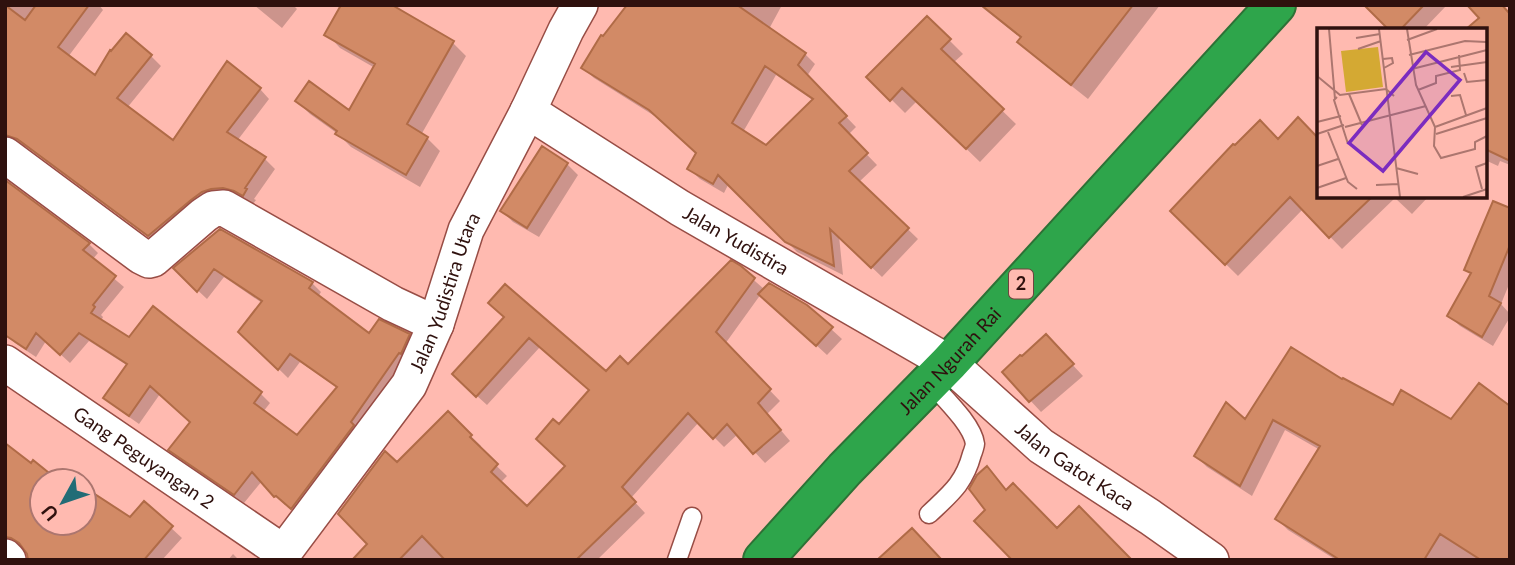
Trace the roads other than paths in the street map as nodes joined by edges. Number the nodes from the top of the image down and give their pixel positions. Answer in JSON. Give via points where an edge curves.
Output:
{"nodes":[{"id":1,"x":580,"y":5,"type":"edge"},
{"id":2,"x":1276,"y":5,"type":"edge"},
{"id":3,"x":528,"y":111,"type":"junction"},
{"id":4,"x":5,"y":155,"type":"edge"},
{"id":5,"x":436,"y":324,"type":"junction"},
{"id":6,"x":5,"y":363,"type":"edge"},
{"id":7,"x":940,"y":373,"type":"junction"},
{"id":8,"x":929,"y":514,"type":"dead end"},
{"id":9,"x":692,"y":517,"type":"dead end"},
{"id":10,"x":281,"y":556,"type":"edge"},
{"id":11,"x":677,"y":560,"type":"edge"},
{"id":12,"x":763,"y":560,"type":"edge"},
{"id":13,"x":1211,"y":560,"type":"edge"}],
"edges":[{"from":1,"to":3,"type":"street","name":"Jalan Yudistira Utara"},
{"from":2,"to":7,"type":"highway","name":"Jalan Ngurah Rai","number":"2"},
{"from":3,"to":5,"type":"street","name":"Jalan Yudistira Utara","via":[[466,230]]},
{"from":3,"to":7,"type":"street","name":"Jalan Yudistira"},
{"from":4,"to":5,"type":"street","via":[[149,260],[204,215],[224,208]]},
{"from":5,"to":10,"type":"street","name":"Jalan Yudistira Utara","via":[[409,385]]},
{"from":6,"to":10,"type":"street","name":"Gang Peguyangan 2"},
{"from":7,"to":8,"type":"lane","via":[[975,444],[969,468],[957,488]]},
{"from":7,"to":12,"type":"highway","name":"Jalan Ngurah Rai","number":"2"},
{"from":7,"to":13,"type":"street","name":"Jalan Gatot Kaca"},
{"from":9,"to":11,"type":"lane"}]}
